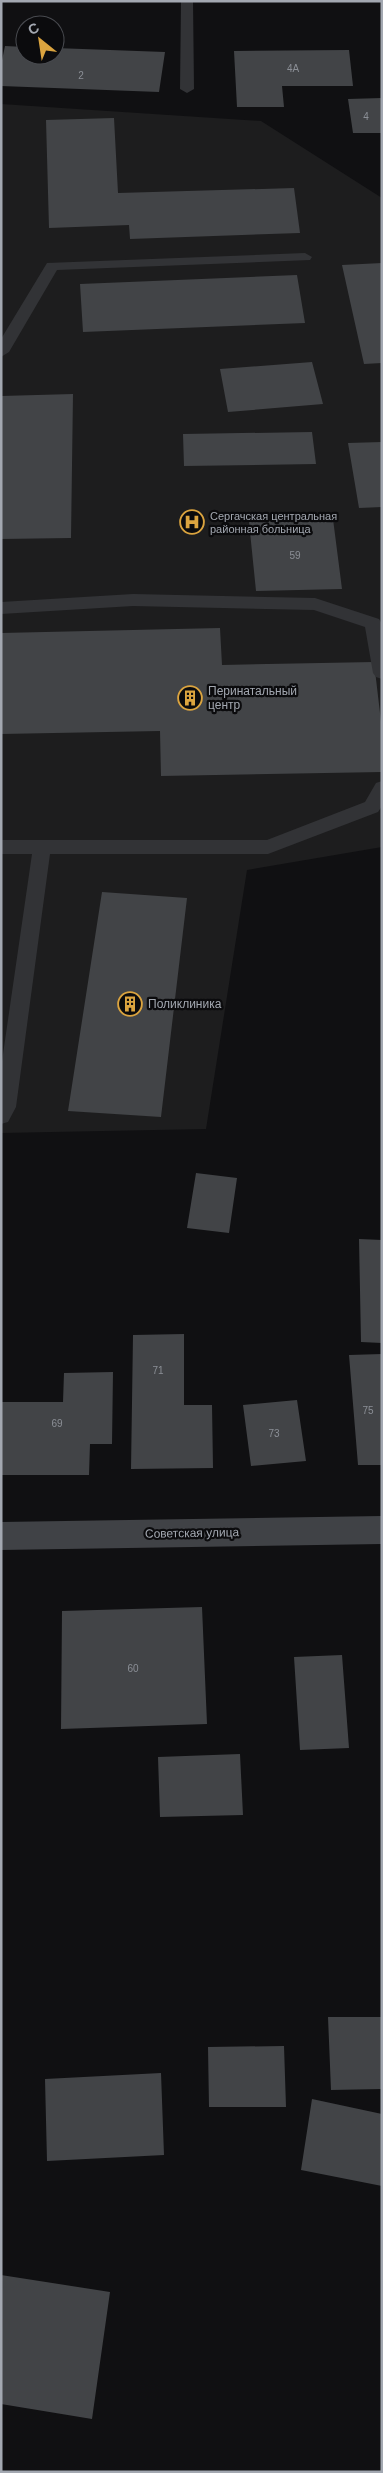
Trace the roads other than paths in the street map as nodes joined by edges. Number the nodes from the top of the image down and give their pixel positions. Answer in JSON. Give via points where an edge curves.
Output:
{"nodes":[{"id":1,"x":187,"y":1,"type":"edge"},
{"id":2,"x":187,"y":89,"type":"dead end"},
{"id":3,"x":305,"y":257,"type":"dead end"},
{"id":4,"x":1,"y":352,"type":"edge"},
{"id":5,"x":1,"y":608,"type":"edge"},
{"id":6,"x":382,"y":674,"type":"edge"},
{"id":7,"x":382,"y":788,"type":"edge"},
{"id":8,"x":42,"y":846,"type":"junction"},
{"id":9,"x":1,"y":847,"type":"edge"},
{"id":10,"x":1,"y":1116,"type":"edge"},
{"id":11,"x":382,"y":1530,"type":"edge"},
{"id":12,"x":1,"y":1536,"type":"edge"}],
"edges":[{"from":1,"to":2,"type":"lane"},
{"from":3,"to":4,"type":"lane","via":[[52,266]]},
{"from":5,"to":6,"type":"lane","via":[[133,600],[315,604],[373,623]]},
{"from":7,"to":8,"type":"lane","via":[[372,807],[268,847]]},
{"from":8,"to":9,"type":"lane"},
{"from":8,"to":10,"type":"lane","via":[[6,1107]]},
{"from":11,"to":12,"type":"main road","name":"Советская улица"}]}
